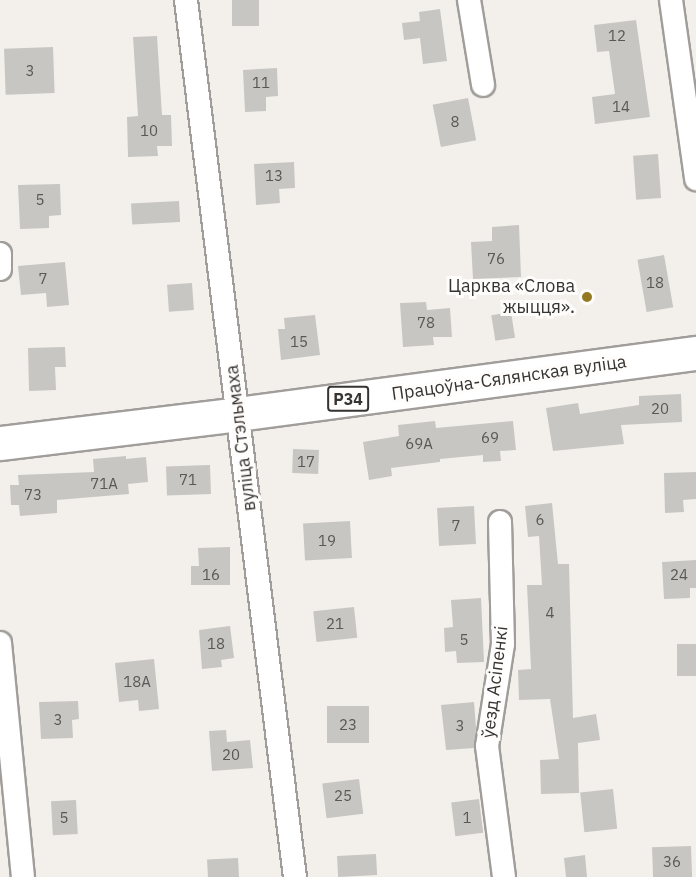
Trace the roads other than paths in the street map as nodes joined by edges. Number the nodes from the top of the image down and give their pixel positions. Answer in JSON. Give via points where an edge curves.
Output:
{"nodes":[{"id":1,"x":186,"y":0,"type":"edge"},
{"id":2,"x":469,"y":0,"type":"edge"},
{"id":3,"x":671,"y":0,"type":"edge"},
{"id":4,"x":483,"y":85,"type":"dead end"},
{"id":5,"x":696,"y":179,"type":"edge"},
{"id":6,"x":0,"y":254,"type":"edge"},
{"id":7,"x":0,"y":269,"type":"edge"},
{"id":8,"x":696,"y":353,"type":"edge"},
{"id":9,"x":238,"y":414,"type":"junction"},
{"id":10,"x":0,"y":443,"type":"edge"},
{"id":11,"x":500,"y":522,"type":"dead end"},
{"id":12,"x":0,"y":643,"type":"edge"},
{"id":13,"x":23,"y":877,"type":"edge"},
{"id":14,"x":295,"y":877,"type":"edge"},
{"id":15,"x":504,"y":877,"type":"edge"}],
"edges":[{"from":1,"to":9,"type":"street","name":"вуліца Стэльмаха"},
{"from":2,"to":4,"type":"street"},
{"from":3,"to":5,"type":"street"},
{"from":6,"to":7,"type":"street"},
{"from":8,"to":9,"type":"main road","name":"Працоўна-Сялянская вуліца","number":"Р34"},
{"from":9,"to":10,"type":"main road","name":"Працоўна-Сялянская вуліца","number":"Р34"},
{"from":9,"to":14,"type":"street","name":"вуліца Стэльмаха"},
{"from":11,"to":15,"type":"street","name":"ўезд Асіпенкі","via":[[503,644],[487,746]]},
{"from":12,"to":13,"type":"street"}]}
